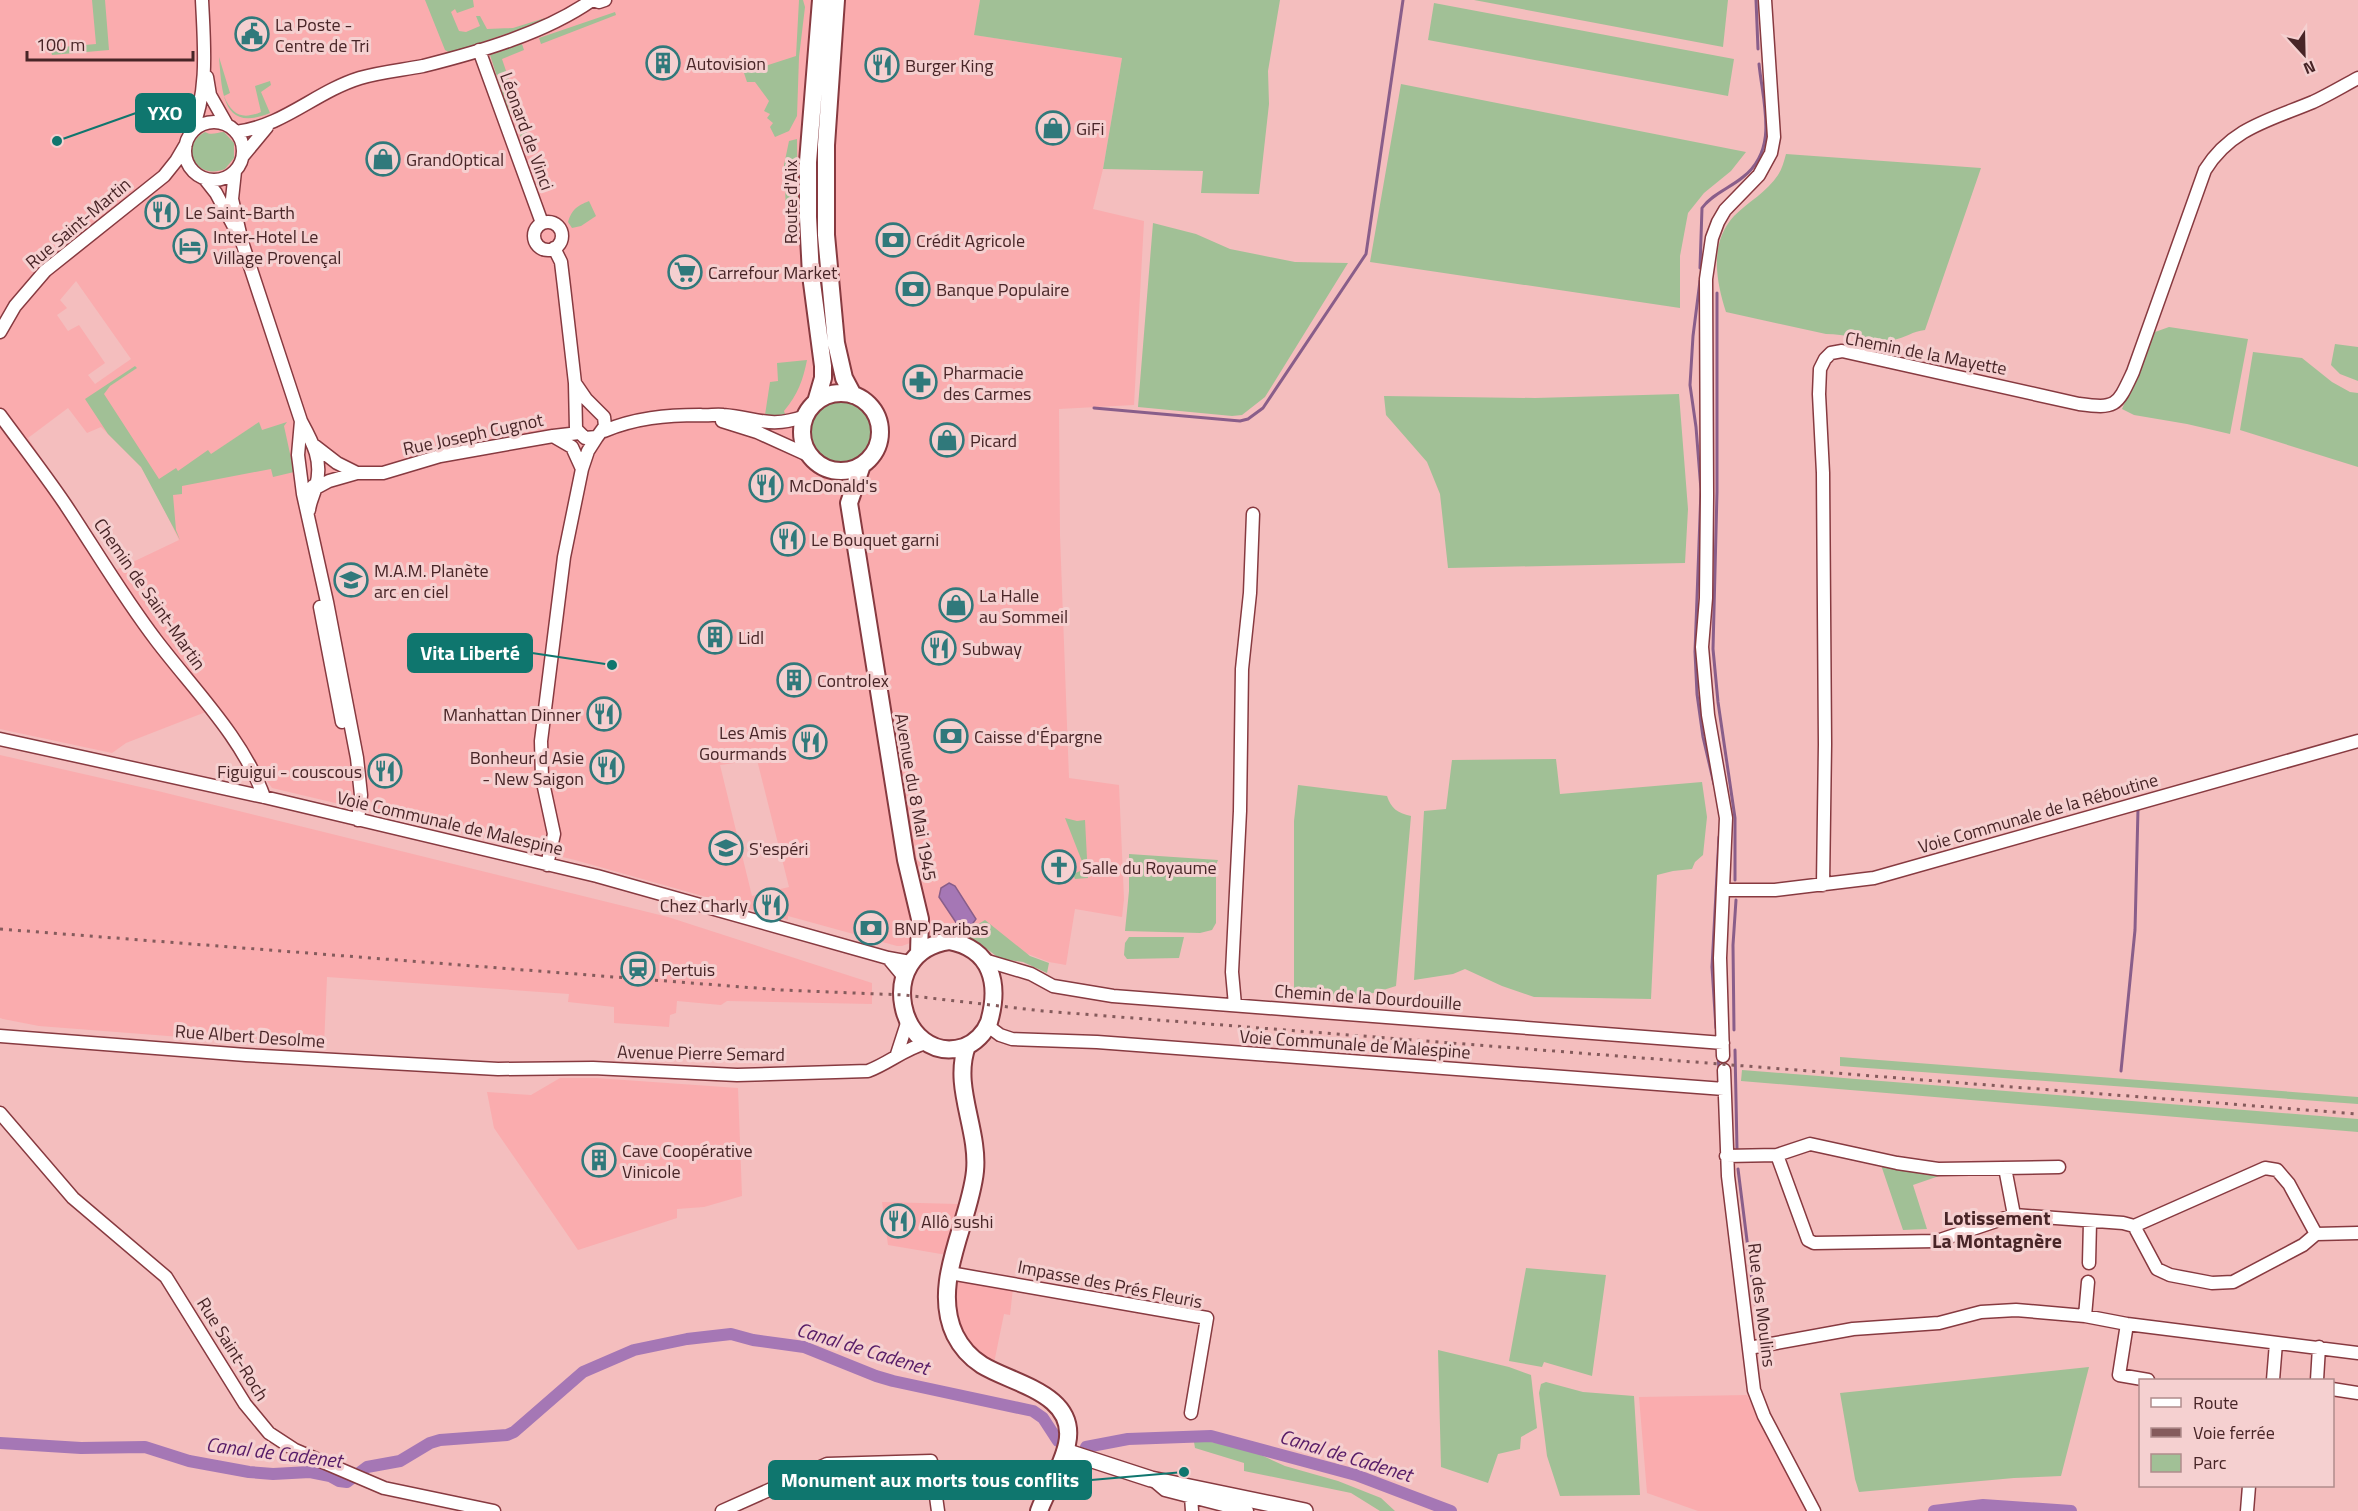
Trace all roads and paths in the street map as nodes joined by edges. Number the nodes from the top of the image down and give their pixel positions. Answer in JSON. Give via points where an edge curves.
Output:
{"nodes":[{"id":1,"x":202,"y":0,"type":"edge"},
{"id":2,"x":592,"y":0,"type":"edge"},
{"id":3,"x":605,"y":0,"type":"edge"},
{"id":4,"x":812,"y":0,"type":"edge"},
{"id":5,"x":821,"y":0,"type":"edge"},
{"id":6,"x":836,"y":0,"type":"edge"},
{"id":7,"x":1765,"y":0,"type":"edge"},
{"id":8,"x":820,"y":20,"type":"junction"},
{"id":9,"x":479,"y":50,"type":"junction"},
{"id":10,"x":204,"y":68,"type":"junction"},
{"id":11,"x":2358,"y":78,"type":"edge"},
{"id":12,"x":268,"y":125,"type":"junction"},
{"id":13,"x":232,"y":129,"type":"junction"},
{"id":14,"x":188,"y":139,"type":"junction"},
{"id":15,"x":243,"y":156,"type":"junction"},
{"id":16,"x":235,"y":171,"type":"junction"},
{"id":17,"x":164,"y":176,"type":"junction"},
{"id":18,"x":200,"y":176,"type":"junction"},
{"id":19,"x":542,"y":224,"type":"junction"},
{"id":20,"x":242,"y":242,"type":"junction"},
{"id":21,"x":554,"y":248,"type":"junction"},
{"id":22,"x":0,"y":332,"type":"edge"},
{"id":23,"x":575,"y":383,"type":"junction"},
{"id":24,"x":853,"y":395,"type":"junction"},
{"id":25,"x":816,"y":402,"type":"junction"},
{"id":26,"x":600,"y":414,"type":"junction"},
{"id":27,"x":0,"y":415,"type":"edge"},
{"id":28,"x":704,"y":416,"type":"junction"},
{"id":29,"x":806,"y":416,"type":"junction"},
{"id":30,"x":301,"y":421,"type":"junction"},
{"id":31,"x":627,"y":421,"type":"junction"},
{"id":32,"x":578,"y":427,"type":"junction"},
{"id":33,"x":600,"y":434,"type":"junction"},
{"id":34,"x":556,"y":435,"type":"junction"},
{"id":35,"x":315,"y":447,"type":"junction"},
{"id":36,"x":810,"y":456,"type":"junction"},
{"id":37,"x":319,"y":459,"type":"junction"},
{"id":38,"x":337,"y":463,"type":"junction"},
{"id":39,"x":862,"y":465,"type":"junction"},
{"id":40,"x":824,"y":468,"type":"junction"},
{"id":41,"x":300,"y":470,"type":"junction"},
{"id":42,"x":582,"y":470,"type":"junction"},
{"id":43,"x":357,"y":473,"type":"junction"},
{"id":44,"x":316,"y":488,"type":"junction"},
{"id":45,"x":849,"y":503,"type":"junction"},
{"id":46,"x":1253,"y":514,"type":"dead end"},
{"id":47,"x":309,"y":515,"type":"junction"},
{"id":48,"x":0,"y":739,"type":"edge"},
{"id":49,"x":2358,"y":741,"type":"edge"},
{"id":50,"x":264,"y":797,"type":"junction"},
{"id":51,"x":358,"y":820,"type":"junction"},
{"id":52,"x":547,"y":865,"type":"junction"},
{"id":53,"x":1823,"y":885,"type":"junction"},
{"id":54,"x":1724,"y":890,"type":"junction"},
{"id":55,"x":920,"y":919,"type":"junction"},
{"id":56,"x":949,"y":941,"type":"junction"},
{"id":57,"x":984,"y":960,"type":"junction"},
{"id":58,"x":911,"y":964,"type":"junction"},
{"id":59,"x":1015,"y":969,"type":"junction"},
{"id":60,"x":994,"y":983,"type":"junction"},
{"id":61,"x":1235,"y":1005,"type":"junction"},
{"id":62,"x":908,"y":1020,"type":"junction"},
{"id":63,"x":987,"y":1026,"type":"junction"},
{"id":64,"x":0,"y":1036,"type":"edge"},
{"id":65,"x":1723,"y":1042,"type":"junction"},
{"id":66,"x":931,"y":1045,"type":"junction"},
{"id":67,"x":967,"y":1046,"type":"junction"},
{"id":68,"x":897,"y":1054,"type":"junction"},
{"id":69,"x":1723,"y":1056,"type":"dead end"},
{"id":70,"x":498,"y":1069,"type":"joint"},
{"id":71,"x":1724,"y":1070,"type":"dead end"},
{"id":72,"x":961,"y":1074,"type":"junction"},
{"id":73,"x":1724,"y":1089,"type":"junction"},
{"id":74,"x":0,"y":1113,"type":"edge"},
{"id":75,"x":1777,"y":1155,"type":"junction"},
{"id":76,"x":1726,"y":1156,"type":"junction"},
{"id":77,"x":2005,"y":1167,"type":"junction"},
{"id":78,"x":2059,"y":1167,"type":"dead end"},
{"id":79,"x":2014,"y":1215,"type":"junction"},
{"id":80,"x":2090,"y":1222,"type":"junction"},
{"id":81,"x":2134,"y":1226,"type":"junction"},
{"id":82,"x":2358,"y":1233,"type":"edge"},
{"id":83,"x":2316,"y":1234,"type":"junction"},
{"id":84,"x":2089,"y":1263,"type":"dead end"},
{"id":85,"x":950,"y":1273,"type":"junction"},
{"id":86,"x":2088,"y":1282,"type":"dead end"},
{"id":87,"x":2085,"y":1316,"type":"junction"},
{"id":88,"x":2127,"y":1324,"type":"junction"},
{"id":89,"x":2276,"y":1343,"type":"junction"},
{"id":90,"x":2319,"y":1347,"type":"junction"},
{"id":91,"x":1749,"y":1348,"type":"junction"},
{"id":92,"x":2358,"y":1353,"type":"edge"},
{"id":93,"x":2142,"y":1379,"type":"edge"},
{"id":94,"x":2273,"y":1379,"type":"edge"},
{"id":95,"x":2317,"y":1379,"type":"edge"},
{"id":96,"x":2334,"y":1389,"type":"edge"},
{"id":97,"x":2358,"y":1393,"type":"edge"},
{"id":98,"x":1191,"y":1413,"type":"dead end"},
{"id":99,"x":1065,"y":1451,"type":"junction"},
{"id":100,"x":1151,"y":1479,"type":"junction"},
{"id":101,"x":2249,"y":1487,"type":"edge"},
{"id":102,"x":1191,"y":1496,"type":"junction"},
{"id":103,"x":494,"y":1511,"type":"edge"},
{"id":104,"x":722,"y":1511,"type":"edge"},
{"id":105,"x":938,"y":1511,"type":"edge"},
{"id":106,"x":1039,"y":1511,"type":"edge"},
{"id":107,"x":1192,"y":1511,"type":"edge"},
{"id":108,"x":1247,"y":1511,"type":"edge"},
{"id":109,"x":1305,"y":1511,"type":"edge"},
{"id":110,"x":1814,"y":1511,"type":"edge"},
{"id":111,"x":2247,"y":1511,"type":"edge"}],
"edges":[{"from":1,"to":10,"type":"street"},
{"from":2,"to":3,"type":"street"},
{"from":2,"to":9,"type":"street","via":[[565,18]]},
{"from":4,"to":8,"type":"street"},
{"from":5,"to":8,"type":"main road","name":"Route d'Aix"},
{"from":6,"to":24,"type":"main road","name":"Route d'Aix","via":[[826,145],[826,234],[836,343],[844,378]]},
{"from":7,"to":54,"type":"street","via":[[1774,137],[1771,153],[1759,175],[1718,222],[1706,279],[1707,518],[1702,647],[1708,715],[1726,818]]},
{"from":8,"to":25,"type":"main road","name":"Route d'Aix","via":[[808,172],[811,275],[824,378]]},
{"from":9,"to":12,"type":"street","via":[[360,78]]},
{"from":9,"to":19,"type":"street","name":"Léonard de Vinci"},
{"from":10,"to":13,"type":"street","via":[[210,95]]},
{"from":10,"to":14,"type":"street","name":"Rue Saint-Martin","via":[[197,119]]},
{"from":11,"to":53,"type":"street","name":"Chemin de la Mayette","via":[[2244,131],[2214,155],[2187,218],[2133,372],[2115,403],[2105,407],[2079,404],[1842,351],[1825,359],[1820,369],[1819,394],[1823,485]]},
{"from":12,"to":13,"type":"street"},
{"from":12,"to":15,"type":"street"},
{"from":13,"to":14,"type":"street","via":[[218,122],[207,123]]},
{"from":13,"to":15,"type":"street","via":[[242,143]]},
{"from":14,"to":17,"type":"street","name":"Rue Saint-Martin"},
{"from":14,"to":18,"type":"street","via":[[185,155]]},
{"from":15,"to":16,"type":"street"},
{"from":16,"to":18,"type":"street","via":[[216,180]]},
{"from":16,"to":20,"type":"street","via":[[232,199]]},
{"from":17,"to":18,"type":"street"},
{"from":17,"to":22,"type":"street","name":"Rue Saint-Martin","via":[[45,271],[15,306]]},
{"from":18,"to":20,"type":"street","via":[[216,193]]},
{"from":19,"to":21,"type":"street","via":[[535,232],[536,243],[545,249]]},
{"from":19,"to":21,"type":"street","via":[[552,222],[560,228],[562,239]]},
{"from":20,"to":30,"type":"street"},
{"from":21,"to":23,"type":"street","via":[[561,262]]},
{"from":23,"to":26,"type":"street"},
{"from":23,"to":32,"type":"street"},
{"from":24,"to":25,"type":"main road","via":[[828,396]]},
{"from":24,"to":39,"type":"main road","via":[[873,410],[880,428],[878,446]]},
{"from":25,"to":29,"type":"main road"},
{"from":26,"to":31,"type":"street"},
{"from":26,"to":32,"type":"street","name":"Rue Joseph Cugnot","via":[[587,410]]},
{"from":26,"to":33,"type":"street"},
{"from":27,"to":50,"type":"street","name":"Chemin de Saint-Martin","via":[[64,502],[155,639],[244,756]]},
{"from":28,"to":29,"type":"street","via":[[721,414],[768,423]]},
{"from":28,"to":31,"type":"street"},
{"from":28,"to":36,"type":"street","via":[[758,432]]},
{"from":29,"to":36,"type":"main road","via":[[802,436]]},
{"from":30,"to":35,"type":"street"},
{"from":30,"to":41,"type":"street"},
{"from":31,"to":33,"type":"street"},
{"from":32,"to":33,"type":"street","via":[[585,438]]},
{"from":32,"to":34,"type":"street","name":"Rue Joseph Cugnot"},
{"from":32,"to":42,"type":"street"},
{"from":33,"to":42,"type":"street","via":[[588,451]]},
{"from":34,"to":42,"type":"street","via":[[572,447]]},
{"from":34,"to":43,"type":"street","name":"Rue Joseph Cugnot","via":[[440,456],[383,473]]},
{"from":35,"to":37,"type":"street"},
{"from":35,"to":38,"type":"street","name":"Rue Joseph Cugnot"},
{"from":36,"to":40,"type":"main road"},
{"from":37,"to":38,"type":"street","name":"Rue Joseph Cugnot"},
{"from":37,"to":41,"type":"street"},
{"from":37,"to":44,"type":"street"},
{"from":38,"to":43,"type":"street","name":"Rue Joseph Cugnot"},
{"from":39,"to":40,"type":"main road","via":[[850,470]]},
{"from":39,"to":45,"type":"main road","name":"Avenue du 8 Mai 1945"},
{"from":40,"to":45,"type":"main road","name":"Avenue du 8 Mai 1945","via":[[837,481]]},
{"from":41,"to":44,"type":"street","via":[[308,484]]},
{"from":41,"to":47,"type":"street"},
{"from":42,"to":52,"type":"street","via":[[564,557],[540,752],[554,834]]},
{"from":43,"to":44,"type":"street","name":"Rue Joseph Cugnot"},
{"from":44,"to":47,"type":"street"},
{"from":45,"to":55,"type":"main road","name":"Avenue du 8 Mai 1945","via":[[906,860]]},
{"from":46,"to":61,"type":"street","via":[[1242,669],[1232,972]]},
{"from":47,"to":51,"type":"street","via":[[357,758],[361,795]]},
{"from":48,"to":50,"type":"street","name":"Voie Communale de Malespine"},
{"from":49,"to":53,"type":"street","name":"Voie Communale de la Réboutine","via":[[1874,878]]},
{"from":50,"to":51,"type":"street","name":"Voie Communale de Malespine"},
{"from":51,"to":52,"type":"street","name":"Voie Communale de Malespine"},
{"from":52,"to":58,"type":"street","name":"Voie Communale de Malespine"},
{"from":53,"to":54,"type":"street","name":"Voie Communale de la Réboutine"},
{"from":54,"to":65,"type":"street","via":[[1720,958]]},
{"from":55,"to":56,"type":"main road"},
{"from":55,"to":58,"type":"main road","name":"Avenue du 8 Mai 1945"},
{"from":56,"to":57,"type":"main road","via":[[969,948]]},
{"from":56,"to":58,"type":"main road","via":[[938,943]]},
{"from":57,"to":59,"type":"street","name":"Chemin de la Dourdouille"},
{"from":57,"to":60,"type":"main road"},
{"from":58,"to":62,"type":"main road","via":[[904,1006]]},
{"from":59,"to":60,"type":"street"},
{"from":59,"to":61,"type":"street","name":"Chemin de la Dourdouille","via":[[1053,986],[1084,992]]},
{"from":60,"to":63,"type":"main road"},
{"from":61,"to":65,"type":"street","name":"Chemin de la Dourdouille"},
{"from":62,"to":66,"type":"main road","via":[[916,1034]]},
{"from":62,"to":68,"type":"street"},
{"from":63,"to":67,"type":"main road"},
{"from":63,"to":73,"type":"street","name":"Voie Communale de Malespine","via":[[1012,1039]]},
{"from":64,"to":70,"type":"street","name":"Rue Albert Desolme"},
{"from":65,"to":69,"type":"street"},
{"from":66,"to":67,"type":"main road","via":[[953,1049]]},
{"from":66,"to":68,"type":"street","name":"Avenue Pierre Semard"},
{"from":66,"to":72,"type":"main road"},
{"from":67,"to":72,"type":"main road"},
{"from":68,"to":70,"type":"street","name":"Avenue Pierre Semard","via":[[868,1071],[850,1073],[737,1075],[593,1068]]},
{"from":71,"to":73,"type":"street","name":"Rue des Moulins"},
{"from":72,"to":85,"type":"main road","via":[[975,1163]]},
{"from":73,"to":76,"type":"street","name":"Rue des Moulins"},
{"from":74,"to":103,"type":"street","name":"Rue Saint-Roch","via":[[72,1198],[166,1277],[245,1404],[269,1433],[295,1450],[399,1492]]},
{"from":75,"to":76,"type":"street"},
{"from":75,"to":77,"type":"street","via":[[1810,1144],[1938,1169]]},
{"from":75,"to":79,"type":"street","via":[[1808,1240],[1814,1243],[1937,1241]]},
{"from":76,"to":91,"type":"street","name":"Rue des Moulins"},
{"from":77,"to":78,"type":"street"},
{"from":77,"to":79,"type":"street"},
{"from":79,"to":80,"type":"street"},
{"from":80,"to":81,"type":"street"},
{"from":80,"to":84,"type":"street"},
{"from":81,"to":83,"type":"street","via":[[2157,1269],[2212,1283],[2233,1282],[2303,1245]]},
{"from":81,"to":83,"type":"street","via":[[2265,1168],[2277,1170],[2289,1184]]},
{"from":82,"to":83,"type":"street"},
{"from":85,"to":98,"type":"street","name":"Impasse des Prés Fleuris","via":[[1207,1318]]},
{"from":85,"to":99,"type":"main road","via":[[948,1311],[959,1342],[983,1366],[1034,1388],[1057,1405],[1068,1431]]},
{"from":86,"to":87,"type":"street"},
{"from":87,"to":88,"type":"street"},
{"from":87,"to":91,"type":"street","via":[[2016,1310],[1981,1312],[1939,1323],[1853,1329]]},
{"from":88,"to":89,"type":"street"},
{"from":88,"to":93,"type":"street","via":[[2119,1375]]},
{"from":89,"to":90,"type":"street"},
{"from":89,"to":94,"type":"street"},
{"from":90,"to":92,"type":"street"},
{"from":90,"to":95,"type":"street"},
{"from":91,"to":110,"type":"street","name":"Rue des Moulins","via":[[1754,1390],[1764,1416]]},
{"from":96,"to":97,"type":"street"},
{"from":99,"to":100,"type":"street"},
{"from":99,"to":106,"type":"main road"},
{"from":100,"to":102,"type":"street","via":[[1165,1490]]},
{"from":100,"to":109,"type":"street"},
{"from":101,"to":111,"type":"street"},
{"from":102,"to":107,"type":"street"},
{"from":102,"to":108,"type":"street"},
{"from":104,"to":105,"type":"street","via":[[827,1464],[932,1461]]}]}
